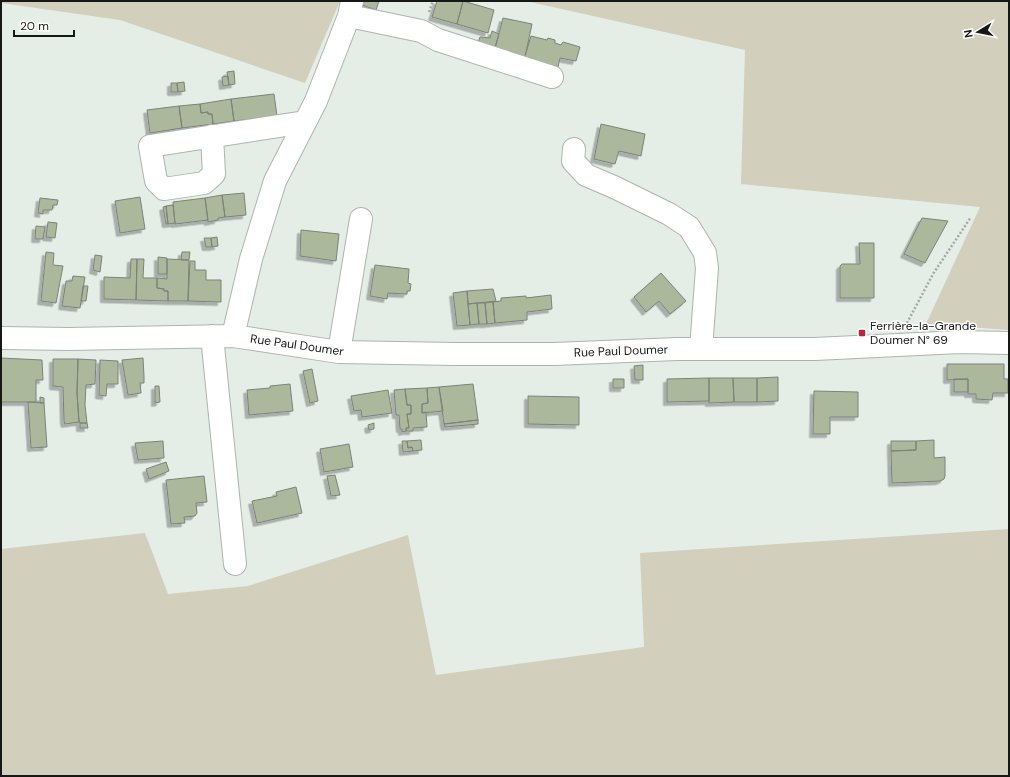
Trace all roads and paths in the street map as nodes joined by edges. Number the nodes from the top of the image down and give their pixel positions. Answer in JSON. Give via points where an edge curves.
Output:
{"nodes":[{"id":1,"x":351,"y":8,"type":"edge"},
{"id":2,"x":552,"y":77,"type":"dead end"},
{"id":3,"x":305,"y":122,"type":"junction"},
{"id":4,"x":212,"y":136,"type":"dead end"},
{"id":5,"x":574,"y":149,"type":"dead end"},
{"id":6,"x":971,"y":217,"type":"dead end"},
{"id":7,"x":360,"y":219,"type":"dead end"},
{"id":8,"x":223,"y":336,"type":"junction"},
{"id":9,"x":1,"y":338,"type":"edge"},
{"id":10,"x":1009,"y":343,"type":"edge"},
{"id":11,"x":895,"y":344,"type":"junction"},
{"id":12,"x":701,"y":349,"type":"junction"},
{"id":13,"x":339,"y":352,"type":"junction"},
{"id":14,"x":235,"y":564,"type":"dead end"}],
"edges":[{"from":1,"to":2,"type":"street","via":[[421,31],[438,40]]},
{"from":1,"to":3,"type":"street","name":"Rue Paul Doumer","via":[[316,101]]},
{"from":3,"to":4,"type":"street"},
{"from":3,"to":8,"type":"street","name":"Rue Paul Doumer","via":[[275,181],[251,259]]},
{"from":5,"to":12,"type":"street","via":[[573,161],[586,175],[669,214],[690,228],[705,254],[707,268]]},
{"from":6,"to":11,"type":"path","via":[[933,274]]},
{"from":7,"to":13,"type":"street"},
{"from":8,"to":9,"type":"street","name":"Rue Paul Doumer"},
{"from":8,"to":13,"type":"street","name":"Rue Paul Doumer"},
{"from":8,"to":14,"type":"street"},
{"from":10,"to":11,"type":"street","name":"Rue Paul Doumer"},
{"from":11,"to":12,"type":"street","name":"Rue Paul Doumer","via":[[815,349]]},
{"from":12,"to":13,"type":"street","name":"Rue Paul Doumer","via":[[554,354]]}]}
